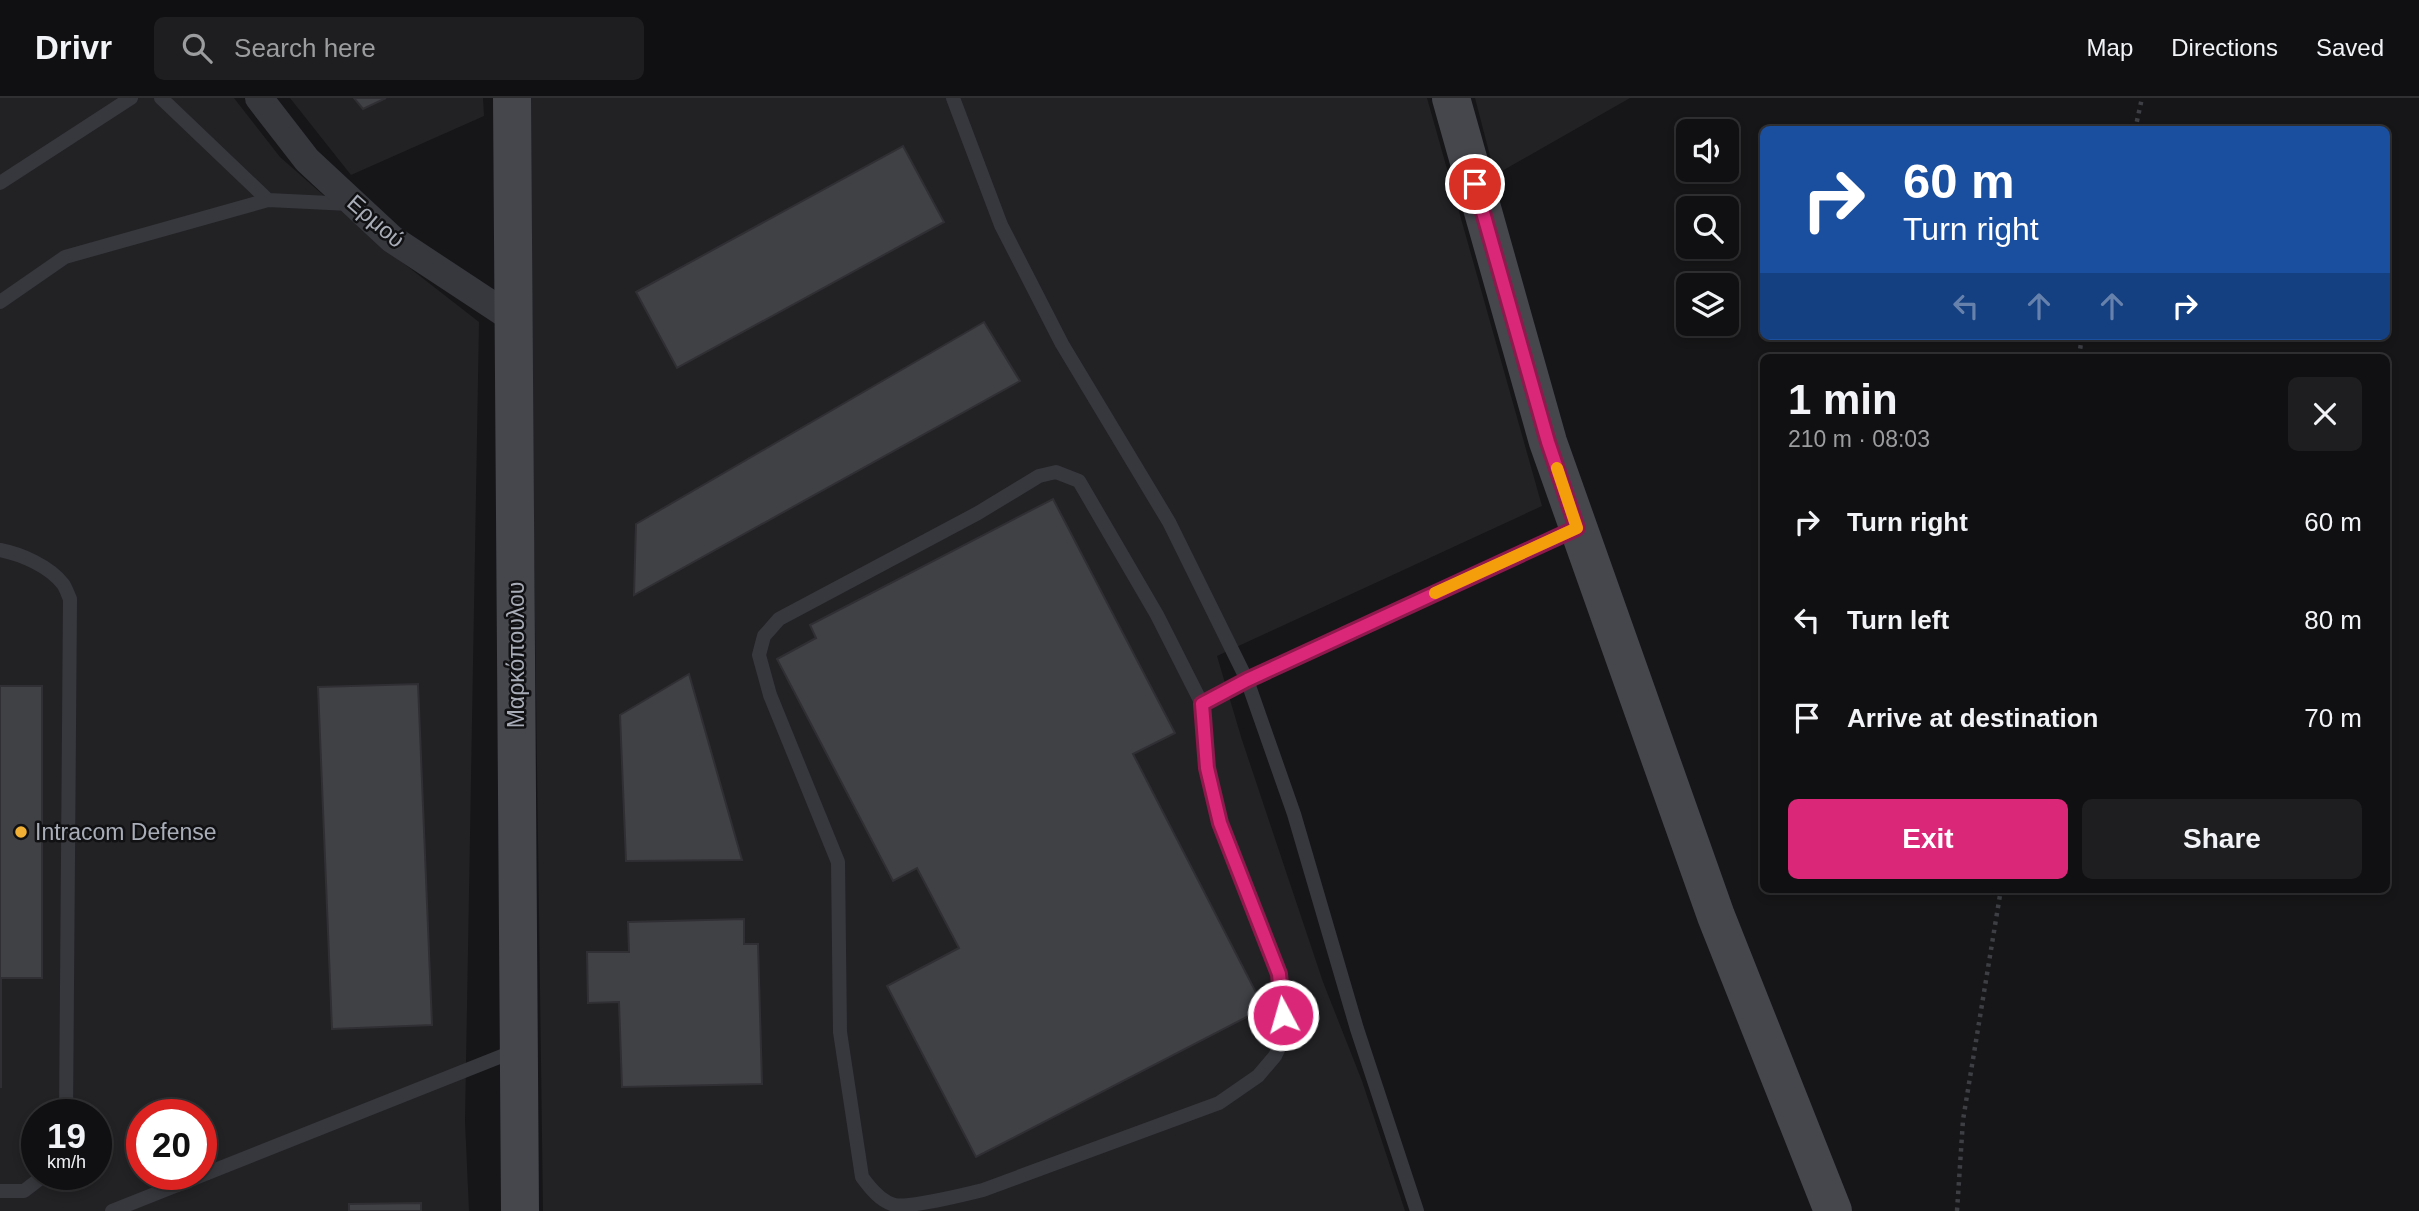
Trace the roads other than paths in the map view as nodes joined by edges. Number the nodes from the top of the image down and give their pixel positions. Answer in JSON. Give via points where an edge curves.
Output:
{"nodes":[{"id":1,"x":131,"y":98,"type":"edge"},
{"id":2,"x":161,"y":98,"type":"edge"},
{"id":3,"x":259,"y":98,"type":"edge"},
{"id":4,"x":512,"y":98,"type":"edge"},
{"id":5,"x":953,"y":98,"type":"edge"},
{"id":6,"x":1451,"y":98,"type":"edge"},
{"id":7,"x":0,"y":183,"type":"edge"},
{"id":8,"x":268,"y":200,"type":"junction"},
{"id":9,"x":355,"y":204,"type":"junction"},
{"id":10,"x":0,"y":302,"type":"edge"},
{"id":11,"x":514,"y":320,"type":"junction"},
{"id":12,"x":1577,"y":528,"type":"junction"},
{"id":13,"x":0,"y":550,"type":"edge"},
{"id":14,"x":1247,"y":680,"type":"junction"},
{"id":15,"x":1202,"y":704,"type":"junction"},
{"id":16,"x":518,"y":1050,"type":"junction"},
{"id":17,"x":66,"y":1099,"type":"edge"},
{"id":18,"x":25,"y":1190,"type":"edge"},
{"id":19,"x":0,"y":1192,"type":"edge"},
{"id":20,"x":112,"y":1211,"type":"edge"},
{"id":21,"x":520,"y":1211,"type":"edge"},
{"id":22,"x":1417,"y":1211,"type":"edge"},
{"id":23,"x":1833,"y":1211,"type":"edge"}],
"edges":[{"from":1,"to":7,"type":"lane"},
{"from":2,"to":8,"type":"lane"},
{"from":3,"to":9,"type":"street","name":"Ερμού","via":[[307,160]]},
{"from":4,"to":11,"type":"street","name":"Μαρκόπουλου"},
{"from":5,"to":14,"type":"lane","via":[[1001,225],[1062,344],[1168,522]]},
{"from":6,"to":12,"type":"street","via":[[1548,442]]},
{"from":8,"to":9,"type":"lane"},
{"from":8,"to":10,"type":"lane","via":[[65,257]]},
{"from":9,"to":11,"type":"street","name":"Ερμού","via":[[392,239]]},
{"from":11,"to":16,"type":"street","name":"Μαρκόπουλου"},
{"from":12,"to":14,"type":"lane"},
{"from":12,"to":23,"type":"street","via":[[1716,916]]},
{"from":13,"to":17,"type":"lane","via":[[44,569],[63,584],[70,599]]},
{"from":14,"to":15,"type":"lane"},
{"from":14,"to":22,"type":"lane","via":[[1294,814]]},
{"from":15,"to":15,"type":"lane","via":[[1157,615],[1079,481],[1056,472],[1040,476],[779,619],[764,636],[759,655],[770,695],[838,862],[840,1032],[862,1177],[874,1193],[896,1205],[983,1190],[1219,1103],[1258,1076],[1275,1056],[1285,1035],[1279,974],[1220,823],[1207,768]]},
{"from":16,"to":20,"type":"lane"},
{"from":16,"to":21,"type":"street","name":"Μαρκόπουλου"},
{"from":18,"to":19,"type":"lane"}]}
